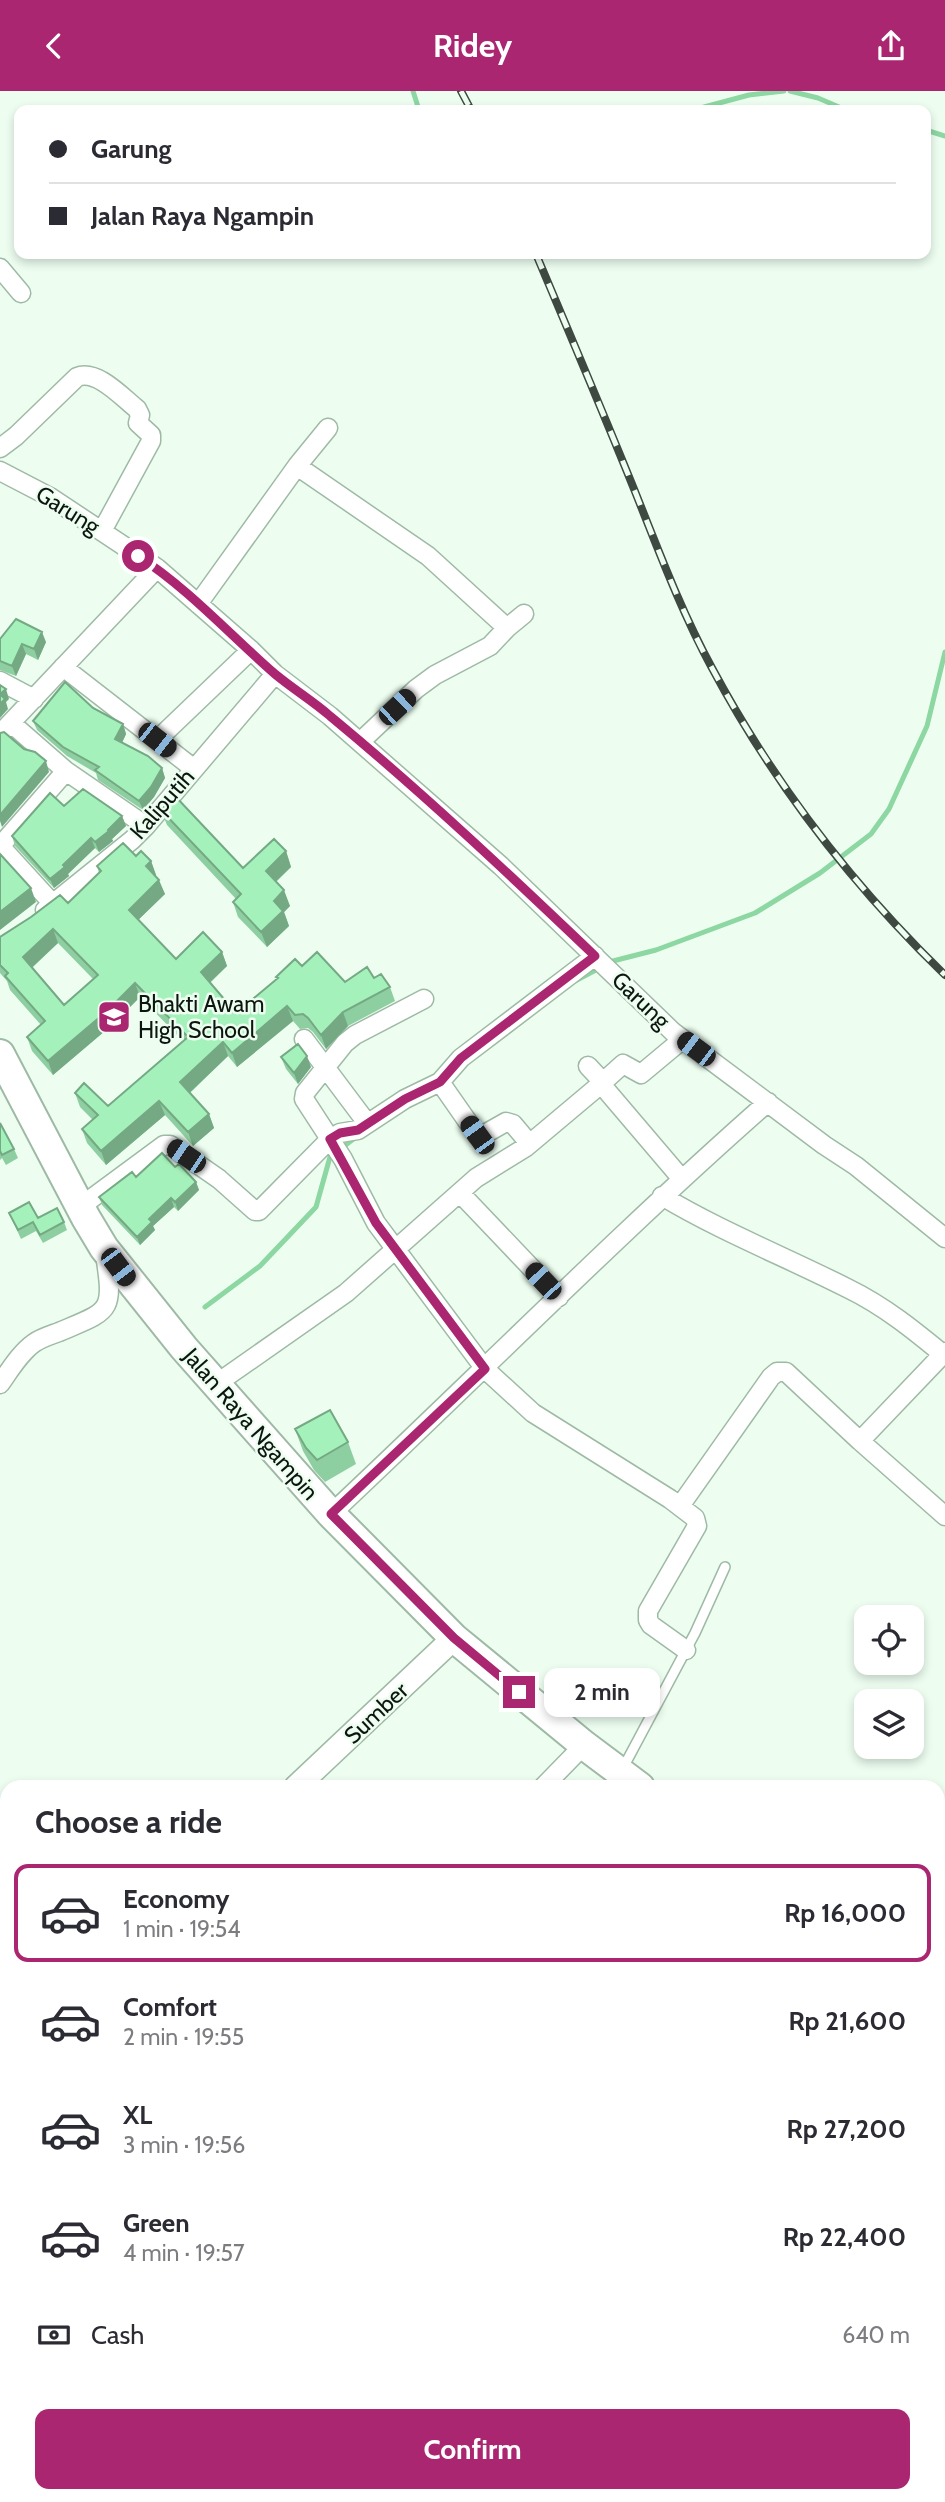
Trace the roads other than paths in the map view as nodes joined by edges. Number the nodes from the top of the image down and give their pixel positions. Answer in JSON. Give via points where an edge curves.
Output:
{"nodes":[{"id":1,"x":0,"y":268,"type":"edge"},
{"id":2,"x":22,"y":293,"type":"dead end"},
{"id":3,"x":328,"y":428,"type":"dead end"},
{"id":4,"x":0,"y":448,"type":"edge"},
{"id":5,"x":296,"y":466,"type":"junction"},
{"id":6,"x":0,"y":471,"type":"edge"},
{"id":7,"x":102,"y":531,"type":"junction"},
{"id":8,"x":157,"y":568,"type":"junction"},
{"id":9,"x":198,"y":604,"type":"junction"},
{"id":10,"x":524,"y":614,"type":"dead end"},
{"id":11,"x":507,"y":628,"type":"junction"},
{"id":12,"x":251,"y":650,"type":"junction"},
{"id":13,"x":63,"y":667,"type":"junction"},
{"id":14,"x":275,"y":674,"type":"junction"},
{"id":15,"x":0,"y":681,"type":"edge"},
{"id":16,"x":33,"y":699,"type":"junction"},
{"id":17,"x":6,"y":728,"type":"edge"},
{"id":18,"x":157,"y":740,"type":"junction"},
{"id":19,"x":360,"y":742,"type":"junction"},
{"id":20,"x":193,"y":768,"type":"junction"},
{"id":21,"x":66,"y":771,"type":"junction"},
{"id":22,"x":146,"y":827,"type":"junction"},
{"id":23,"x":53,"y":904,"type":"junction"},
{"id":24,"x":30,"y":922,"type":"edge"},
{"id":25,"x":595,"y":956,"type":"junction"},
{"id":26,"x":424,"y":999,"type":"dead end"},
{"id":27,"x":304,"y":1039,"type":"dead end"},
{"id":28,"x":683,"y":1039,"type":"junction"},
{"id":29,"x":0,"y":1054,"type":"edge"},
{"id":30,"x":588,"y":1066,"type":"dead end"},
{"id":31,"x":327,"y":1068,"type":"junction"},
{"id":32,"x":602,"y":1083,"type":"junction"},
{"id":33,"x":443,"y":1087,"type":"junction"},
{"id":34,"x":768,"y":1102,"type":"junction"},
{"id":35,"x":367,"y":1123,"type":"junction"},
{"id":36,"x":330,"y":1139,"type":"junction"},
{"id":37,"x":529,"y":1143,"type":"junction"},
{"id":38,"x":681,"y":1178,"type":"junction"},
{"id":39,"x":460,"y":1193,"type":"junction"},
{"id":40,"x":662,"y":1196,"type":"junction"},
{"id":41,"x":80,"y":1207,"type":"junction"},
{"id":42,"x":945,"y":1238,"type":"edge"},
{"id":43,"x":104,"y":1248,"type":"junction"},
{"id":44,"x":395,"y":1251,"type":"junction"},
{"id":45,"x":559,"y":1297,"type":"junction"},
{"id":46,"x":944,"y":1354,"type":"edge"},
{"id":47,"x":485,"y":1369,"type":"junction"},
{"id":48,"x":0,"y":1384,"type":"edge"},
{"id":49,"x":216,"y":1384,"type":"junction"},
{"id":50,"x":860,"y":1441,"type":"junction"},
{"id":51,"x":680,"y":1506,"type":"junction"},
{"id":52,"x":331,"y":1514,"type":"junction"},
{"id":53,"x":945,"y":1516,"type":"edge"},
{"id":54,"x":725,"y":1567,"type":"dead end"},
{"id":55,"x":454,"y":1638,"type":"junction"},
{"id":56,"x":685,"y":1650,"type":"junction"},
{"id":57,"x":584,"y":1745,"type":"junction"},
{"id":58,"x":303,"y":1780,"type":"edge"},
{"id":59,"x":550,"y":1780,"type":"edge"},
{"id":60,"x":630,"y":1780,"type":"edge"}],
"edges":[{"from":1,"to":2,"type":"street"},
{"from":3,"to":5,"type":"street"},
{"from":4,"to":7,"type":"street","via":[[86,373],[137,408],[138,423],[151,435],[151,441]]},
{"from":5,"to":9,"type":"street"},
{"from":5,"to":11,"type":"street","via":[[428,556]]},
{"from":6,"to":7,"type":"street","name":"Garung"},
{"from":7,"to":8,"type":"street","name":"Garung"},
{"from":8,"to":9,"type":"street","name":"Garung"},
{"from":8,"to":13,"type":"street"},
{"from":9,"to":12,"type":"street","name":"Garung"},
{"from":10,"to":11,"type":"street"},
{"from":11,"to":19,"type":"street","via":[[490,646],[416,689]]},
{"from":12,"to":14,"type":"street","name":"Garung"},
{"from":12,"to":18,"type":"street"},
{"from":13,"to":16,"type":"street"},
{"from":13,"to":18,"type":"street"},
{"from":14,"to":19,"type":"street","name":"Garung"},
{"from":14,"to":20,"type":"street","name":"Kaliputih"},
{"from":15,"to":16,"type":"street"},
{"from":16,"to":17,"type":"street"},
{"from":17,"to":21,"type":"street"},
{"from":18,"to":20,"type":"street"},
{"from":19,"to":25,"type":"street","name":"Garung"},
{"from":20,"to":22,"type":"street","name":"Kaliputih"},
{"from":21,"to":22,"type":"street"},
{"from":21,"to":23,"type":"street","via":[[2,844]]},
{"from":22,"to":23,"type":"street","name":"Kaliputih"},
{"from":23,"to":24,"type":"street","name":"Kaliputih"},
{"from":25,"to":28,"type":"street","name":"Garung"},
{"from":25,"to":33,"type":"street","via":[[461,1058]]},
{"from":26,"to":31,"type":"street","via":[[355,1035]]},
{"from":27,"to":31,"type":"street"},
{"from":28,"to":32,"type":"street","via":[[641,1074],[623,1064]]},
{"from":28,"to":34,"type":"street","name":"Garung"},
{"from":29,"to":41,"type":"main road","name":"Jalan Raya Ngampin"},
{"from":30,"to":32,"type":"street"},
{"from":31,"to":35,"type":"street"},
{"from":31,"to":36,"type":"street","via":[[304,1099]]},
{"from":32,"to":37,"type":"street"},
{"from":32,"to":38,"type":"street"},
{"from":33,"to":35,"type":"street","via":[[405,1099]]},
{"from":33,"to":37,"type":"street","via":[[477,1135],[506,1122]]},
{"from":34,"to":38,"type":"street"},
{"from":34,"to":42,"type":"street","name":"Garung"},
{"from":35,"to":36,"type":"street"},
{"from":36,"to":41,"type":"street","via":[[259,1211],[170,1145]]},
{"from":36,"to":44,"type":"street"},
{"from":37,"to":39,"type":"street"},
{"from":38,"to":40,"type":"street"},
{"from":39,"to":44,"type":"street"},
{"from":39,"to":45,"type":"street"},
{"from":40,"to":45,"type":"street"},
{"from":40,"to":46,"type":"street","via":[[722,1230],[849,1289]]},
{"from":41,"to":43,"type":"main road","name":"Jalan Raya Ngampin"},
{"from":43,"to":48,"type":"street","via":[[108,1304],[100,1314],[36,1342]]},
{"from":43,"to":49,"type":"main road","name":"Jalan Raya Ngampin"},
{"from":44,"to":47,"type":"street"},
{"from":44,"to":49,"type":"street","via":[[320,1313]]},
{"from":45,"to":47,"type":"street"},
{"from":46,"to":50,"type":"street"},
{"from":47,"to":51,"type":"street","via":[[533,1413]]},
{"from":47,"to":52,"type":"street"},
{"from":49,"to":52,"type":"main road","name":"Jalan Raya Ngampin"},
{"from":50,"to":51,"type":"street","via":[[786,1372],[777,1372]]},
{"from":50,"to":53,"type":"street"},
{"from":51,"to":56,"type":"street","via":[[695,1518],[697,1526],[648,1611],[648,1620]]},
{"from":52,"to":55,"type":"main road","name":"Jalan Raya Ngampin"},
{"from":54,"to":56,"type":"lane"},
{"from":55,"to":57,"type":"main road","name":"Jalan Raya Ngampin"},
{"from":55,"to":58,"type":"street","name":"Sumber"},
{"from":56,"to":60,"type":"lane"},
{"from":57,"to":59,"type":"street"},
{"from":57,"to":60,"type":"main road","name":"Jalan Raya Ngampin"}]}
